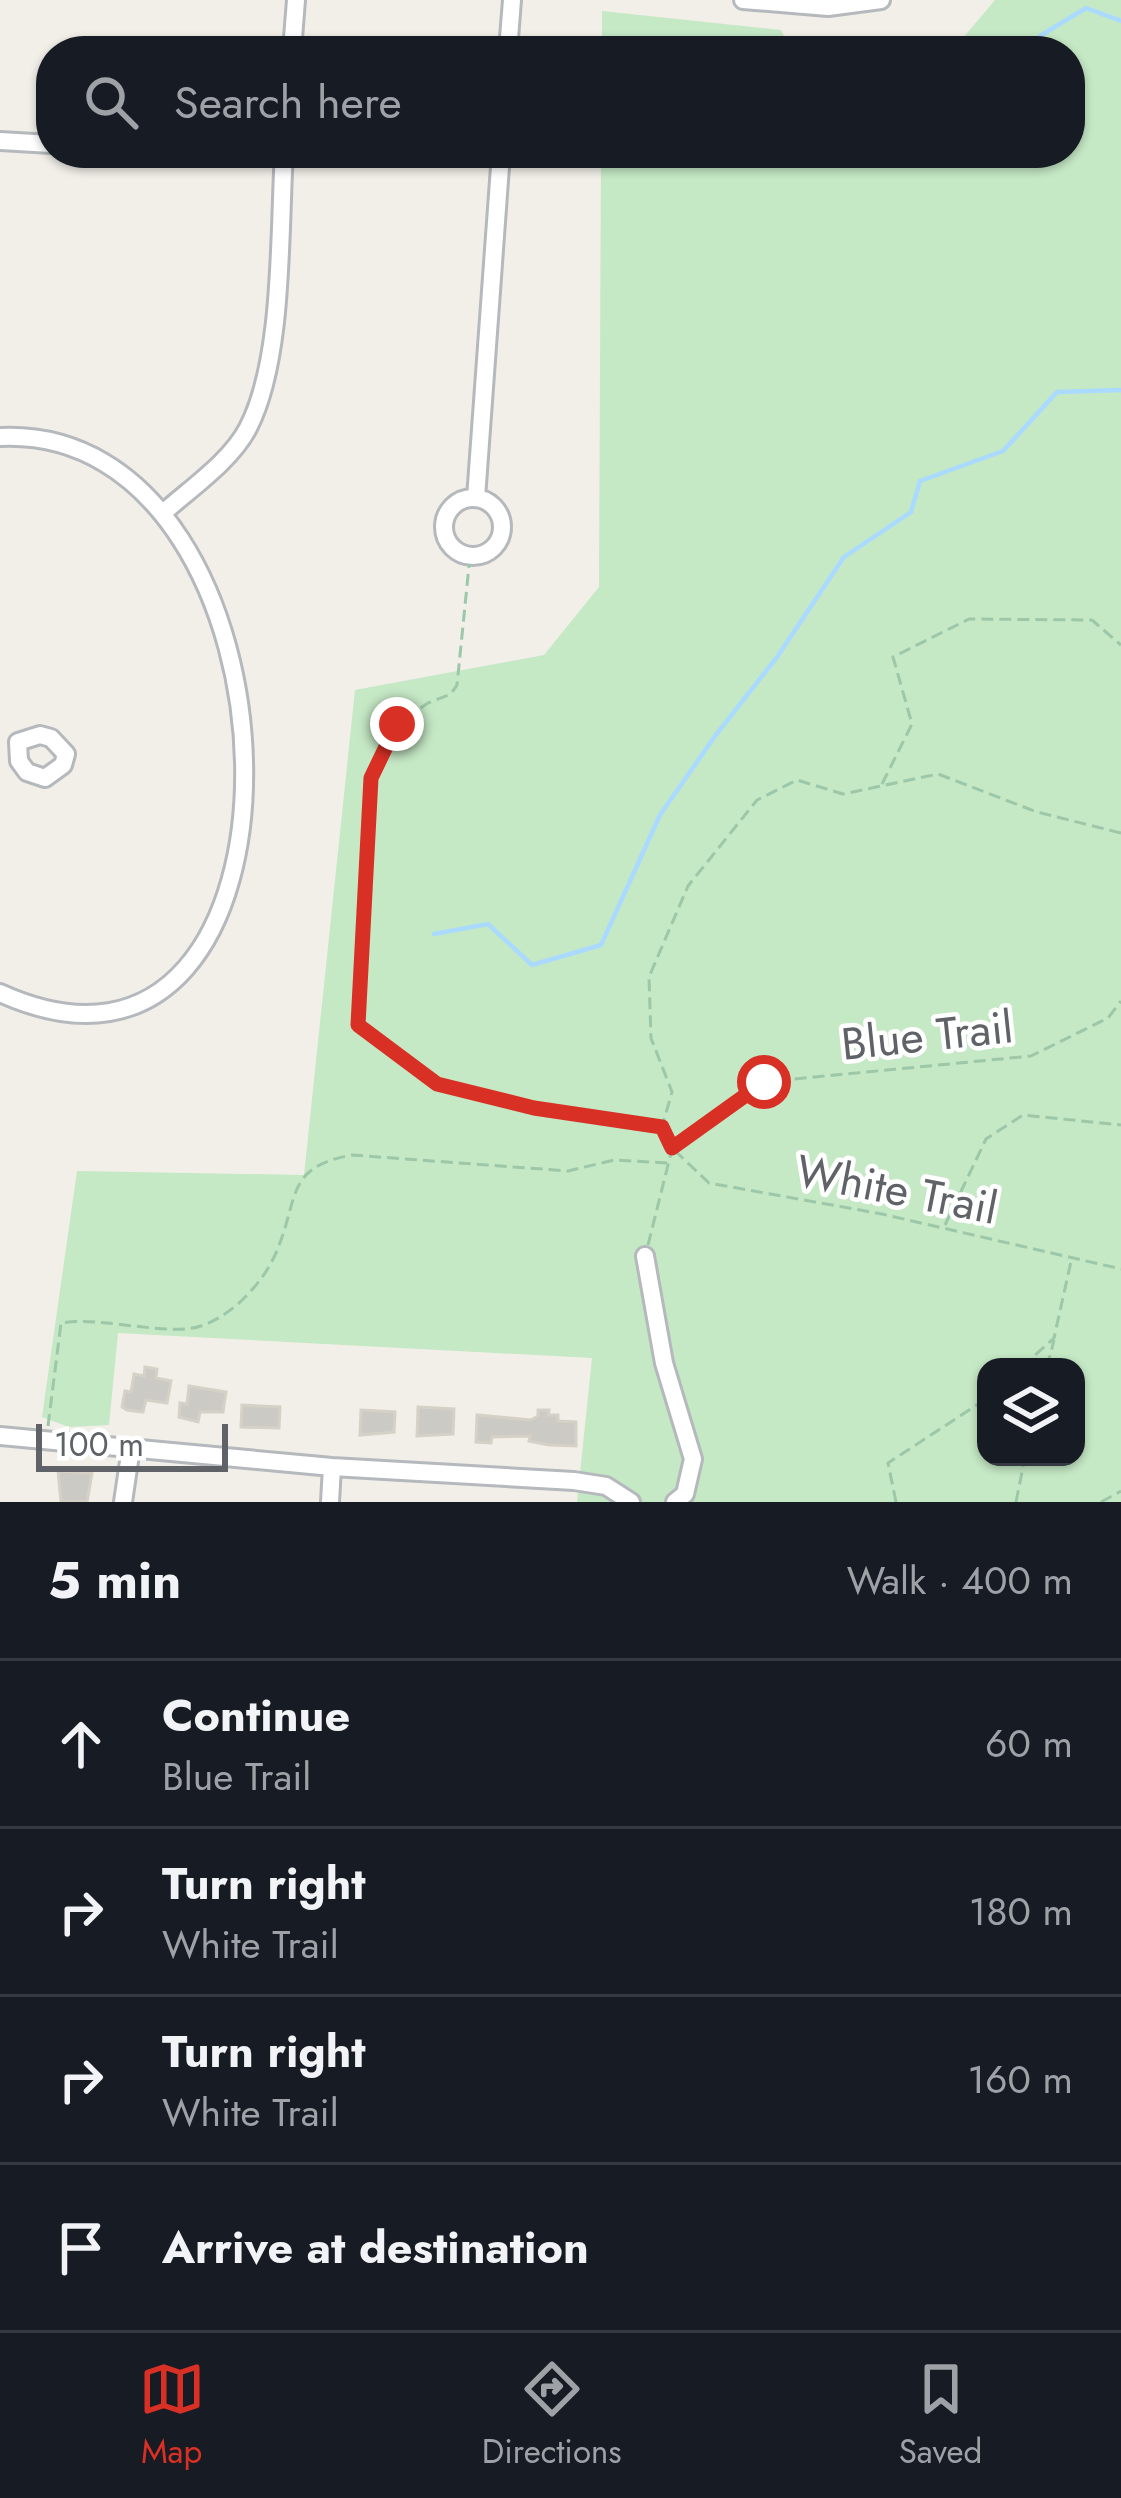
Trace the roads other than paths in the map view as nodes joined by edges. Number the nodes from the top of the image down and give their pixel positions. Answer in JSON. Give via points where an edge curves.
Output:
{"nodes":[{"id":1,"x":296,"y":0,"type":"edge"},
{"id":2,"x":512,"y":0,"type":"edge"},
{"id":3,"x":743,"y":0,"type":"edge"},
{"id":4,"x":881,"y":0,"type":"edge"},
{"id":5,"x":293,"y":36,"type":"edge"},
{"id":6,"x":509,"y":36,"type":"edge"},
{"id":7,"x":0,"y":141,"type":"edge"},
{"id":8,"x":36,"y":143,"type":"edge"},
{"id":9,"x":283,"y":168,"type":"edge"},
{"id":10,"x":500,"y":168,"type":"edge"},
{"id":11,"x":0,"y":437,"type":"edge"},
{"id":12,"x":476,"y":498,"type":"junction"},
{"id":13,"x":164,"y":513,"type":"junction"},
{"id":14,"x":0,"y":732,"type":"edge"},
{"id":15,"x":18,"y":742,"type":"dead end"},
{"id":16,"x":0,"y":992,"type":"edge"},
{"id":17,"x":645,"y":1256,"type":"road end"},
{"id":18,"x":0,"y":1436,"type":"edge"},
{"id":19,"x":131,"y":1448,"type":"junction"},
{"id":20,"x":332,"y":1467,"type":"junction"},
{"id":21,"x":540,"y":1480,"type":"junction"},
{"id":22,"x":123,"y":1502,"type":"edge"},
{"id":23,"x":330,"y":1502,"type":"edge"},
{"id":24,"x":539,"y":1502,"type":"edge"},
{"id":25,"x":632,"y":1502,"type":"edge"},
{"id":26,"x":675,"y":1502,"type":"edge"}],
"edges":[{"from":1,"to":5,"type":"street"},
{"from":2,"to":6,"type":"street"},
{"from":3,"to":4,"type":"street","via":[[829,7]]},
{"from":7,"to":8,"type":"street"},
{"from":9,"to":13,"type":"street","via":[[259,400],[247,430]]},
{"from":10,"to":12,"type":"street"},
{"from":11,"to":13,"type":"street","via":[[91,455]]},
{"from":12,"to":12,"type":"street","via":[[458,501],[443,524],[447,542],[470,556],[489,551],[501,535],[494,506]]},
{"from":13,"to":16,"type":"street","via":[[208,591],[232,662],[242,777],[225,904],[185,969],[128,1010],[52,1012]]},
{"from":14,"to":15,"type":"street"},
{"from":17,"to":26,"type":"street","via":[[664,1363],[693,1460],[685,1494]]},
{"from":18,"to":19,"type":"street"},
{"from":19,"to":20,"type":"street"},
{"from":19,"to":22,"type":"street"},
{"from":20,"to":21,"type":"street"},
{"from":20,"to":23,"type":"street"},
{"from":21,"to":24,"type":"street"},
{"from":21,"to":25,"type":"street","via":[[606,1486]]}]}
